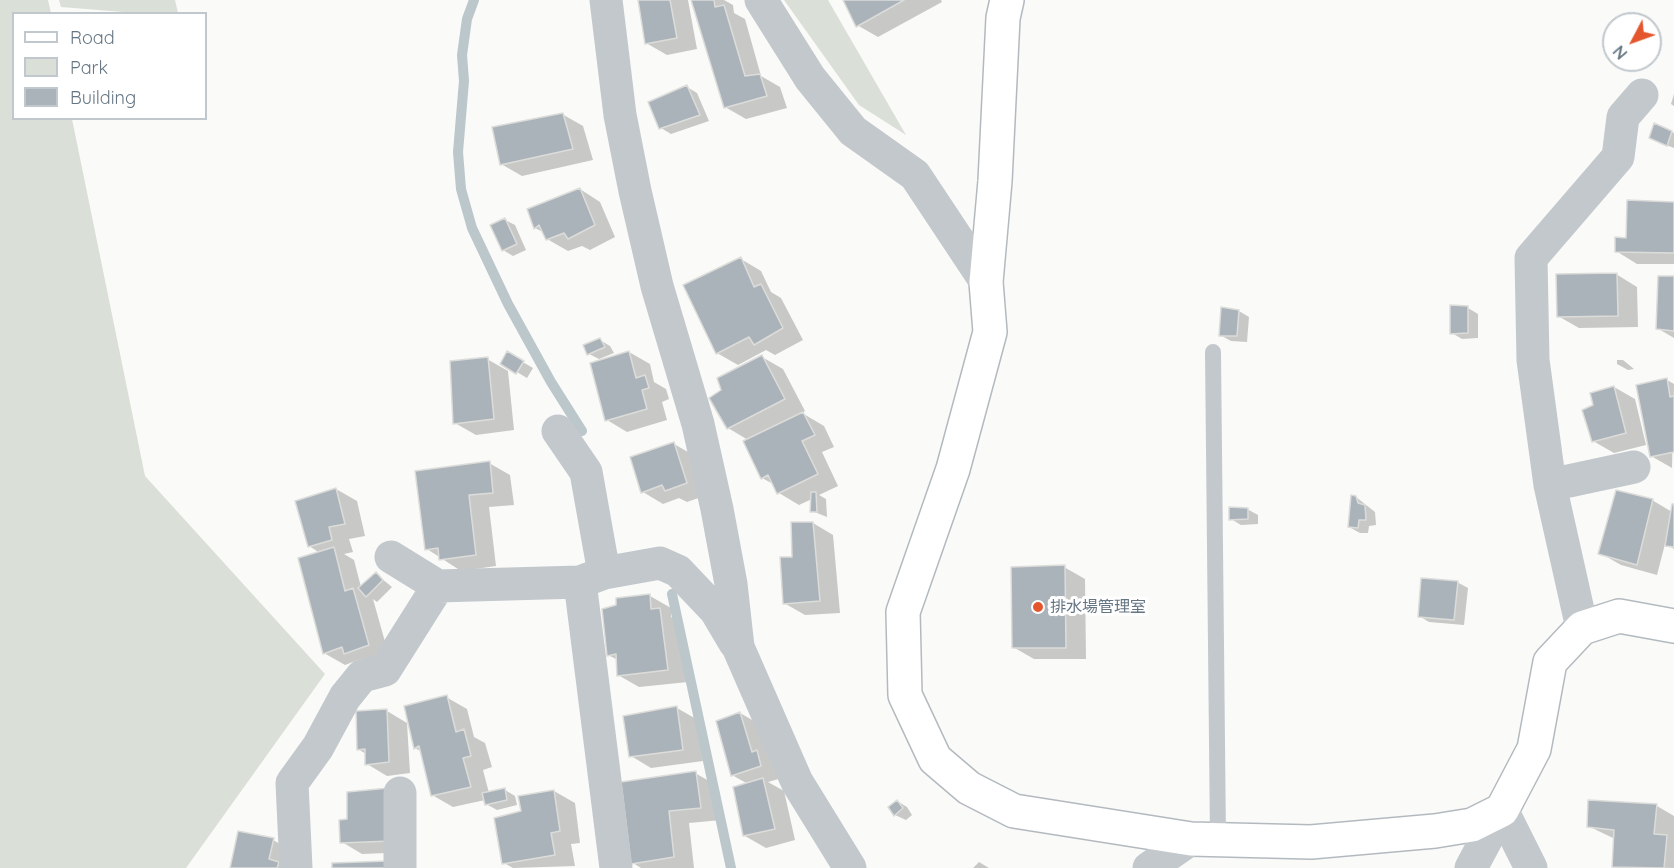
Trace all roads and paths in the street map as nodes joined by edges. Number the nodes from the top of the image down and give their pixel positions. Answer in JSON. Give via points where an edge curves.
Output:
{"nodes":[{"id":1,"x":606,"y":0,"type":"edge"},
{"id":2,"x":761,"y":0,"type":"edge"},
{"id":3,"x":1007,"y":0,"type":"edge"},
{"id":4,"x":1642,"y":95,"type":"dead end"},
{"id":5,"x":986,"y":282,"type":"junction"},
{"id":6,"x":1213,"y":352,"type":"dead end"},
{"id":7,"x":558,"y":431,"type":"dead end"},
{"id":8,"x":1634,"y":468,"type":"dead end"},
{"id":9,"x":1550,"y":485,"type":"junction"},
{"id":10,"x":391,"y":557,"type":"dead end"},
{"id":11,"x":592,"y":578,"type":"junction"},
{"id":12,"x":438,"y":585,"type":"junction"},
{"id":13,"x":1674,"y":626,"type":"edge"},
{"id":14,"x":1582,"y":628,"type":"junction"},
{"id":15,"x":738,"y":647,"type":"junction"},
{"id":16,"x":400,"y":793,"type":"dead end"},
{"id":17,"x":1502,"y":810,"type":"junction"},
{"id":18,"x":1205,"y":839,"type":"junction"},
{"id":19,"x":296,"y":868,"type":"edge"},
{"id":20,"x":400,"y":868,"type":"edge"},
{"id":21,"x":616,"y":868,"type":"edge"},
{"id":22,"x":850,"y":868,"type":"edge"},
{"id":23,"x":1149,"y":868,"type":"edge"},
{"id":24,"x":1471,"y":868,"type":"edge"},
{"id":25,"x":1531,"y":868,"type":"edge"}],
"edges":[{"from":1,"to":15,"type":"street","via":[[620,115],[635,191],[717,508]]},
{"from":2,"to":5,"type":"street","via":[[810,78],[853,131],[915,175]]},
{"from":3,"to":5,"type":"street"},
{"from":4,"to":9,"type":"street","via":[[1623,117],[1618,157],[1531,258],[1533,360]]},
{"from":5,"to":18,"type":"street","via":[[990,332],[953,469],[903,612],[905,695],[935,759],[969,788],[1014,811]]},
{"from":6,"to":18,"type":"lane"},
{"from":7,"to":11,"type":"street","via":[[586,472]]},
{"from":8,"to":9,"type":"street"},
{"from":9,"to":14,"type":"street"},
{"from":10,"to":12,"type":"street"},
{"from":11,"to":12,"type":"street"},
{"from":11,"to":15,"type":"street","via":[[660,563],[678,571],[716,611]]},
{"from":11,"to":21,"type":"street"},
{"from":12,"to":19,"type":"street","via":[[385,670],[362,676],[345,697],[318,747],[292,783]]},
{"from":13,"to":14,"type":"street","via":[[1619,616]]},
{"from":14,"to":17,"type":"street","via":[[1550,662],[1534,749]]},
{"from":15,"to":22,"type":"street","via":[[797,782]]},
{"from":16,"to":20,"type":"street"},
{"from":17,"to":18,"type":"street","via":[[1472,825],[1435,831],[1311,842]]},
{"from":17,"to":24,"type":"street"},
{"from":17,"to":25,"type":"street"},
{"from":18,"to":23,"type":"street"}]}
